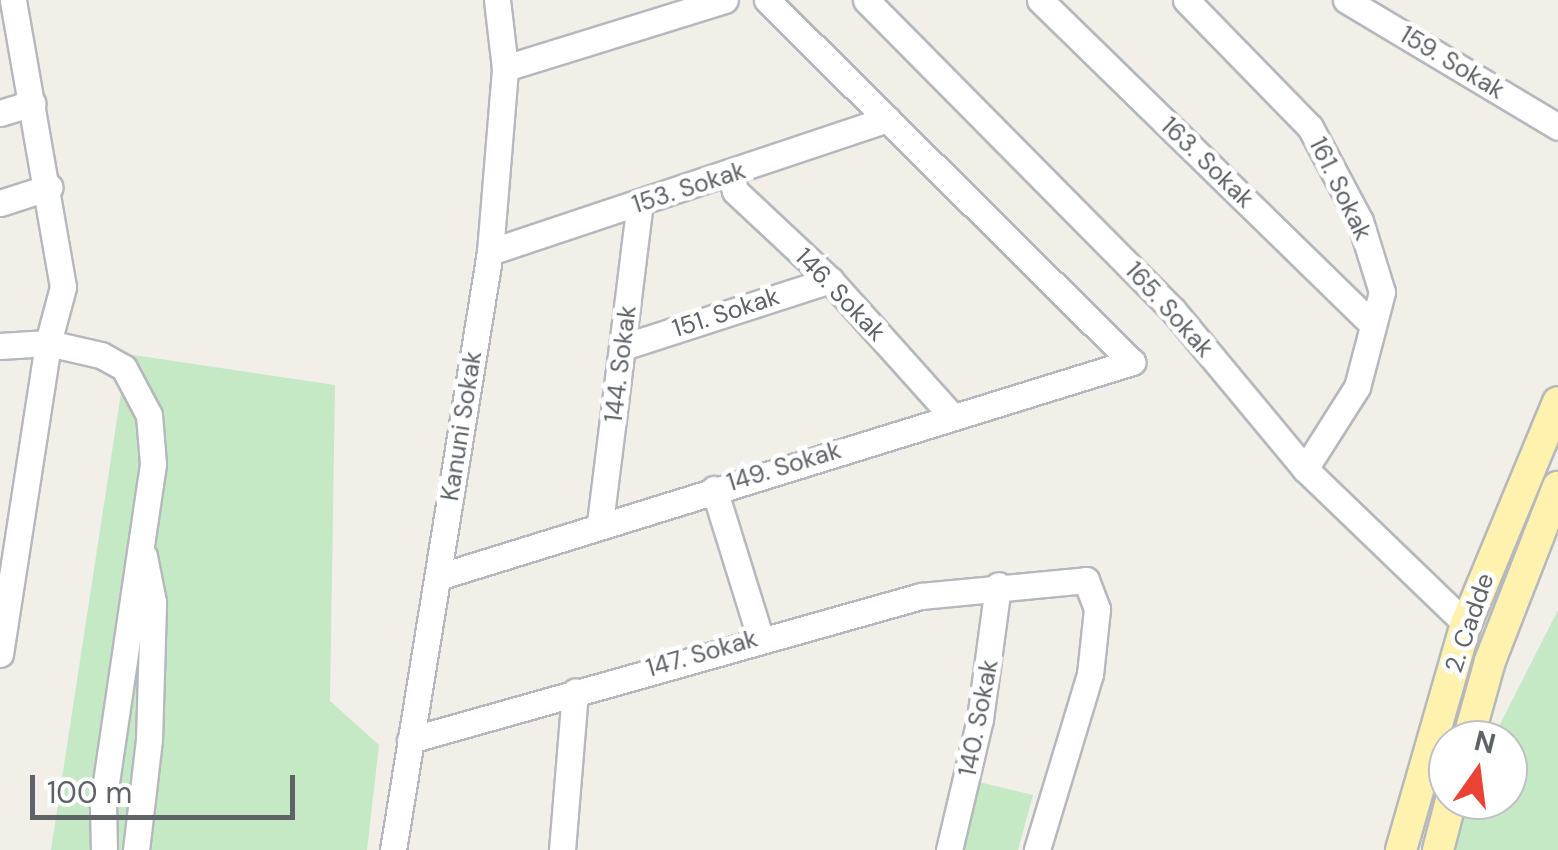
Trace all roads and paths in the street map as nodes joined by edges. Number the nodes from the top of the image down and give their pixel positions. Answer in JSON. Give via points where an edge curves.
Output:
{"nodes":[{"id":1,"x":13,"y":0,"type":"edge"},
{"id":2,"x":725,"y":0,"type":"edge"},
{"id":3,"x":766,"y":0,"type":"edge"},
{"id":4,"x":866,"y":0,"type":"edge"},
{"id":5,"x":1040,"y":0,"type":"edge"},
{"id":6,"x":1186,"y":0,"type":"edge"},
{"id":7,"x":1346,"y":0,"type":"edge"},
{"id":8,"x":502,"y":5,"type":"edge"},
{"id":9,"x":506,"y":68,"type":"junction"},
{"id":10,"x":33,"y":103,"type":"junction"},
{"id":11,"x":0,"y":113,"type":"edge"},
{"id":12,"x":887,"y":119,"type":"junction"},
{"id":13,"x":1558,"y":127,"type":"edge"},
{"id":14,"x":731,"y":176,"type":"junction"},
{"id":15,"x":50,"y":188,"type":"junction"},
{"id":16,"x":0,"y":203,"type":"edge"},
{"id":17,"x":640,"y":204,"type":"junction"},
{"id":18,"x":490,"y":252,"type":"junction"},
{"id":19,"x":830,"y":280,"type":"junction"},
{"id":20,"x":1374,"y":325,"type":"junction"},
{"id":21,"x":48,"y":344,"type":"junction"},
{"id":22,"x":0,"y":346,"type":"edge"},
{"id":23,"x":623,"y":347,"type":"junction"},
{"id":24,"x":1558,"y":402,"type":"edge"},
{"id":25,"x":952,"y":416,"type":"junction"},
{"id":26,"x":1305,"y":469,"type":"junction"},
{"id":27,"x":1558,"y":486,"type":"edge"},
{"id":28,"x":714,"y":489,"type":"junction"},
{"id":29,"x":600,"y":523,"type":"junction"},
{"id":30,"x":141,"y":541,"type":"junction"},
{"id":31,"x":438,"y":577,"type":"junction"},
{"id":32,"x":998,"y":585,"type":"junction"},
{"id":33,"x":1466,"y":624,"type":"junction"},
{"id":34,"x":760,"y":637,"type":"junction"},
{"id":35,"x":0,"y":654,"type":"edge"},
{"id":36,"x":575,"y":692,"type":"junction"},
{"id":37,"x":1474,"y":720,"type":"edge"},
{"id":38,"x":410,"y":740,"type":"junction"},
{"id":39,"x":1446,"y":820,"type":"edge"},
{"id":40,"x":104,"y":850,"type":"edge"},
{"id":41,"x":136,"y":850,"type":"edge"},
{"id":42,"x":392,"y":850,"type":"edge"},
{"id":43,"x":562,"y":850,"type":"edge"},
{"id":44,"x":949,"y":850,"type":"edge"},
{"id":45,"x":1036,"y":850,"type":"edge"},
{"id":46,"x":1401,"y":850,"type":"edge"},
{"id":47,"x":1438,"y":850,"type":"edge"}],
"edges":[{"from":1,"to":10,"type":"street"},
{"from":2,"to":9,"type":"street"},
{"from":3,"to":12,"type":"street"},
{"from":4,"to":26,"type":"street","name":"165. Sokak","via":[[1173,310]]},
{"from":5,"to":20,"type":"street","name":"163. Sokak"},
{"from":6,"to":20,"type":"street","name":"161. Sokak","via":[[1310,127],[1360,221],[1382,292]]},
{"from":7,"to":13,"type":"street","name":"159. Sokak"},
{"from":8,"to":9,"type":"street","name":"Kanuni Sokak"},
{"from":9,"to":18,"type":"street","name":"Kanuni Sokak"},
{"from":10,"to":11,"type":"street"},
{"from":10,"to":15,"type":"street"},
{"from":12,"to":14,"type":"street","name":"153. Sokak"},
{"from":12,"to":25,"type":"street","name":"149. Sokak","via":[[1132,362]]},
{"from":14,"to":17,"type":"street","name":"153. Sokak"},
{"from":14,"to":19,"type":"street","name":"146. Sokak","via":[[734,190]]},
{"from":15,"to":16,"type":"street"},
{"from":15,"to":21,"type":"street","via":[[63,286]]},
{"from":17,"to":18,"type":"street","name":"153. Sokak"},
{"from":17,"to":23,"type":"street","name":"144. Sokak"},
{"from":18,"to":31,"type":"street","name":"Kanuni Sokak"},
{"from":19,"to":23,"type":"street","name":"151. Sokak"},
{"from":19,"to":25,"type":"street","name":"146. Sokak"},
{"from":20,"to":26,"type":"street","name":"161. Sokak","via":[[1358,387]]},
{"from":21,"to":22,"type":"street"},
{"from":21,"to":30,"type":"street","via":[[100,356],[124,368],[140,389],[153,464]]},
{"from":21,"to":35,"type":"street"},
{"from":23,"to":29,"type":"street","name":"144. Sokak"},
{"from":24,"to":33,"type":"main road","name":"2. Cadde"},
{"from":25,"to":28,"type":"street","name":"149. Sokak"},
{"from":26,"to":33,"type":"street","name":"165. Sokak"},
{"from":27,"to":37,"type":"main road","name":"2. Cadde"},
{"from":28,"to":29,"type":"street","name":"149. Sokak"},
{"from":28,"to":34,"type":"street"},
{"from":29,"to":31,"type":"street","name":"149. Sokak"},
{"from":30,"to":40,"type":"street","via":[[103,804]]},
{"from":30,"to":41,"type":"street","via":[[153,602],[148,783]]},
{"from":31,"to":38,"type":"street","name":"Kanuni Sokak"},
{"from":32,"to":34,"type":"street","name":"147. Sokak","via":[[922,596]]},
{"from":32,"to":44,"type":"street","name":"140. Sokak","via":[[980,719]]},
{"from":32,"to":45,"type":"street","name":"147. Sokak","via":[[1086,580],[1096,609],[1090,674]]},
{"from":33,"to":46,"type":"main road","name":"2. Cadde"},
{"from":34,"to":36,"type":"street","name":"147. Sokak"},
{"from":36,"to":38,"type":"street","name":"147. Sokak"},
{"from":36,"to":43,"type":"street"},
{"from":38,"to":42,"type":"street","name":"Kanuni Sokak"},
{"from":39,"to":47,"type":"main road"}]}
